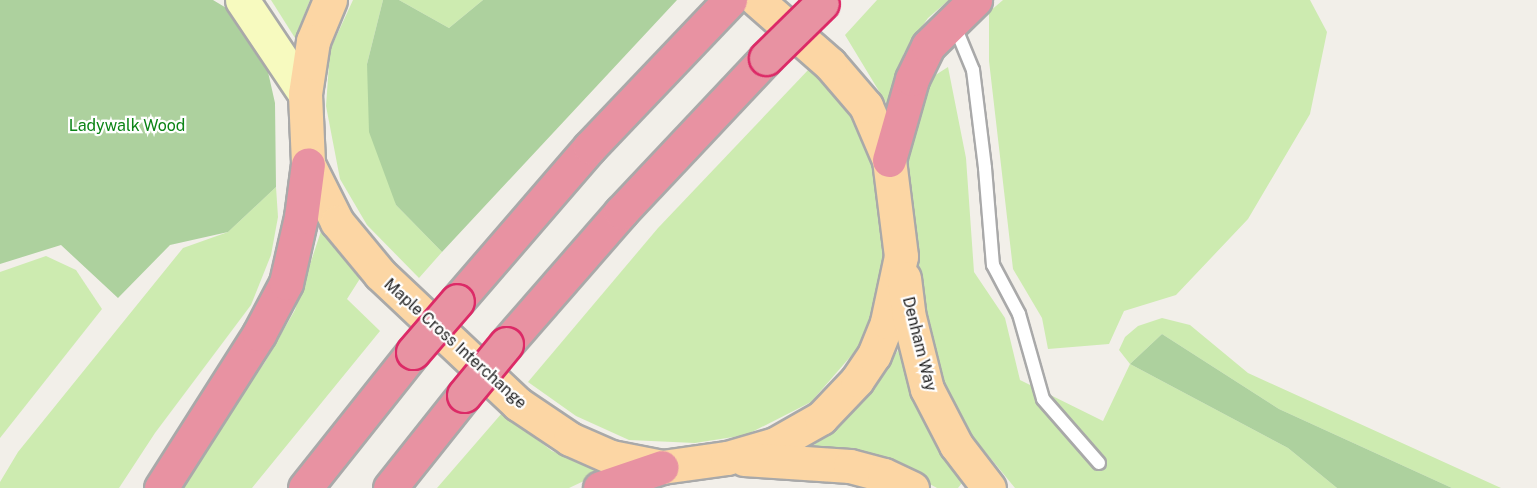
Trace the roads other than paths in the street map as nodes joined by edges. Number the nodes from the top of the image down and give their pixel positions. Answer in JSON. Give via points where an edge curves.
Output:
{"nodes":[{"id":1,"x":242,"y":0,"type":"edge"},
{"id":2,"x":330,"y":0,"type":"edge"},
{"id":3,"x":758,"y":0,"type":"edge"},
{"id":4,"x":824,"y":1,"type":"edge"},
{"id":5,"x":724,"y":6,"type":"edge"},
{"id":6,"x":964,"y":10,"type":"edge"},
{"id":7,"x":305,"y":94,"type":"junction"},
{"id":8,"x":890,"y":160,"type":"junction"},
{"id":9,"x":308,"y":164,"type":"junction"},
{"id":10,"x":901,"y":256,"type":"junction"},
{"id":11,"x":727,"y":458,"type":"junction"},
{"id":12,"x":1100,"y":463,"type":"dead end"},
{"id":13,"x":662,"y":467,"type":"junction"},
{"id":14,"x":161,"y":488,"type":"edge"},
{"id":15,"x":305,"y":488,"type":"edge"},
{"id":16,"x":390,"y":488,"type":"edge"},
{"id":17,"x":600,"y":488,"type":"edge"},
{"id":18,"x":912,"y":488,"type":"edge"},
{"id":19,"x":989,"y":488,"type":"edge"}],
"edges":[{"from":1,"to":7,"type":"street"},
{"from":2,"to":7,"type":"main road","name":"Maple Cross Interchange","via":[[313,41]]},
{"from":3,"to":8,"type":"main road","name":"Maple Cross Interchange","via":[[830,64],[866,106]]},
{"from":4,"to":16,"type":"highway","bridge":true,"via":[[621,212],[506,344]]},
{"from":5,"to":15,"type":"highway","bridge":true,"via":[[590,147],[413,352]]},
{"from":6,"to":8,"type":"highway","via":[[928,46],[912,79]]},
{"from":6,"to":12,"type":"lane","via":[[985,168],[993,265],[1019,314],[1043,399]]},
{"from":7,"to":9,"type":"main road","name":"Maple Cross Interchange"},
{"from":8,"to":10,"type":"main road","name":"Maple Cross Interchange"},
{"from":9,"to":13,"type":"main road","name":"Maple Cross Interchange","via":[[337,222],[380,274],[518,404],[570,439],[611,457]]},
{"from":9,"to":14,"type":"highway","via":[[302,217],[286,283],[260,334]]},
{"from":10,"to":11,"type":"main road","name":"Maple Cross Interchange","via":[[887,322],[874,355],[857,380],[821,418],[775,444]]},
{"from":10,"to":19,"type":"main road","name":"Denham Way","via":[[908,313],[927,389],[956,445]]},
{"from":11,"to":13,"type":"main road","name":"Maple Cross Interchange"},
{"from":11,"to":18,"type":"main road","via":[[850,466],[884,474]]},
{"from":13,"to":17,"type":"highway"}]}
